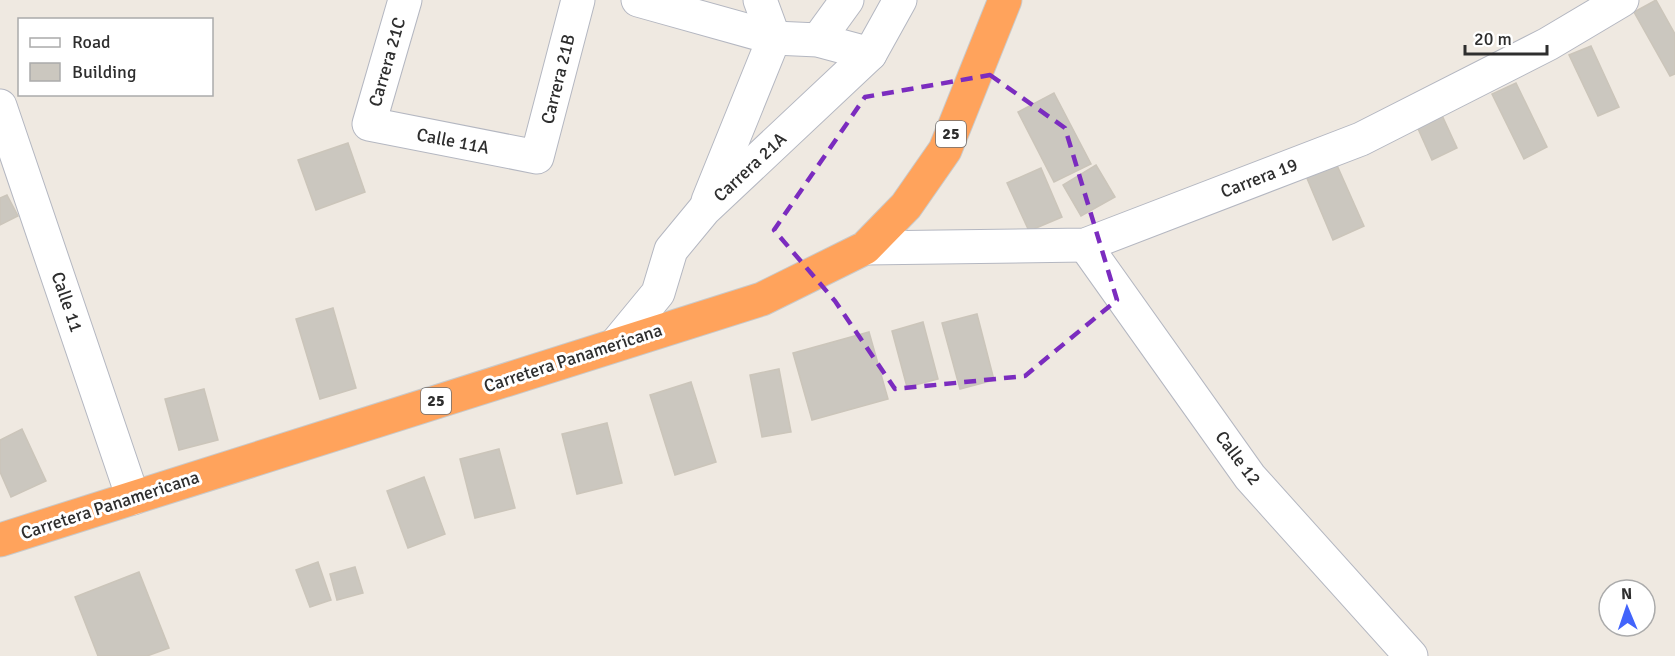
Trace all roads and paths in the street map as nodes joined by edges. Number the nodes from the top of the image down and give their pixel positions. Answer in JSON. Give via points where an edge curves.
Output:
{"nodes":[{"id":1,"x":405,"y":0,"type":"edge"},
{"id":2,"x":578,"y":0,"type":"edge"},
{"id":3,"x":638,"y":0,"type":"edge"},
{"id":4,"x":760,"y":0,"type":"edge"},
{"id":5,"x":847,"y":0,"type":"edge"},
{"id":6,"x":900,"y":0,"type":"edge"},
{"id":7,"x":1005,"y":0,"type":"edge"},
{"id":8,"x":1622,"y":0,"type":"edge"},
{"id":9,"x":774,"y":38,"type":"junction"},
{"id":10,"x":818,"y":40,"type":"junction"},
{"id":11,"x":870,"y":54,"type":"junction"},
{"id":12,"x":0,"y":106,"type":"edge"},
{"id":13,"x":369,"y":124,"type":"joint"},
{"id":14,"x":537,"y":157,"type":"joint"},
{"id":15,"x":704,"y":210,"type":"junction"},
{"id":16,"x":1085,"y":245,"type":"junction"},
{"id":17,"x":865,"y":248,"type":"junction"},
{"id":18,"x":616,"y":344,"type":"junction"},
{"id":19,"x":133,"y":498,"type":"junction"},
{"id":20,"x":0,"y":540,"type":"edge"},
{"id":21,"x":1411,"y":656,"type":"edge"}],
"edges":[{"from":1,"to":13,"type":"street","name":"Carrera 21C"},
{"from":2,"to":14,"type":"street","name":"Carrera 21B"},
{"from":3,"to":9,"type":"street"},
{"from":4,"to":9,"type":"street"},
{"from":5,"to":10,"type":"street"},
{"from":6,"to":11,"type":"street","name":"Carrera 21A"},
{"from":7,"to":17,"type":"highway","name":"Carretera Panamericana","number":"25","via":[[945,150],[906,206]]},
{"from":8,"to":16,"type":"street","name":"Carrera 19","via":[[1548,44],[1361,139]]},
{"from":9,"to":10,"type":"street"},
{"from":9,"to":15,"type":"street"},
{"from":10,"to":11,"type":"street"},
{"from":11,"to":15,"type":"street","name":"Carrera 21A"},
{"from":12,"to":19,"type":"street","name":"Calle 11"},
{"from":13,"to":14,"type":"street","name":"Calle 11A"},
{"from":15,"to":18,"type":"street","name":"Carrera 21A","via":[[672,250],[658,293]]},
{"from":16,"to":17,"type":"street","name":"Carrera 19"},
{"from":16,"to":21,"type":"street","name":"Calle 12","via":[[1250,477]]},
{"from":17,"to":18,"type":"highway","name":"Carretera Panamericana","number":"25","via":[[762,299]]},
{"from":18,"to":19,"type":"highway","name":"Carretera Panamericana","number":"25"},
{"from":19,"to":20,"type":"highway","name":"Carretera Panamericana","number":"25"}]}
